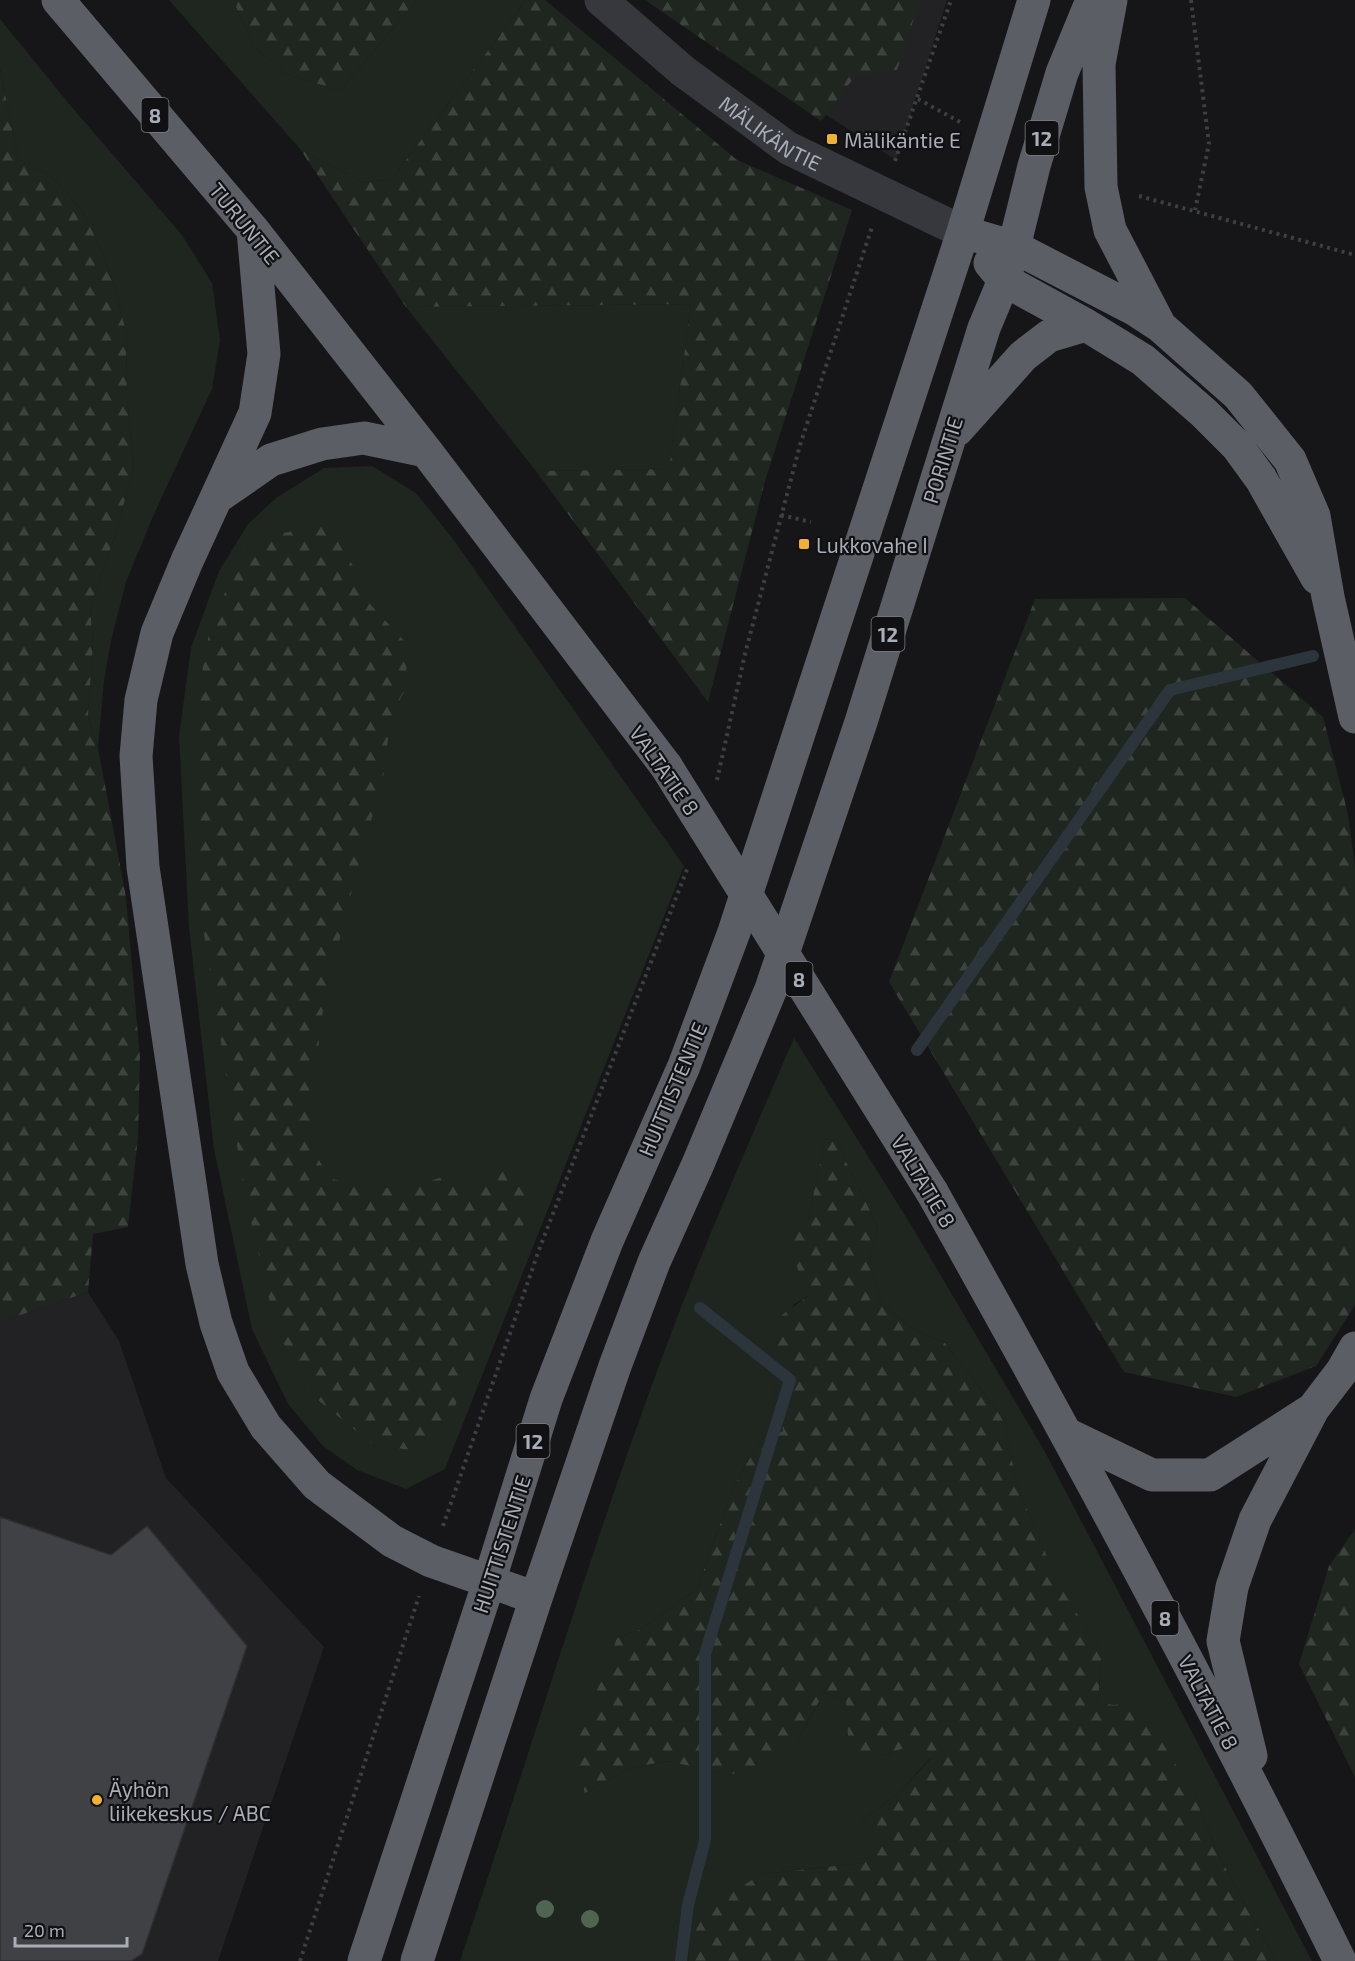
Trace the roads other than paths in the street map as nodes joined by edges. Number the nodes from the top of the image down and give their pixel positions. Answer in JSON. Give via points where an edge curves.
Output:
{"nodes":[{"id":1,"x":58,"y":0,"type":"edge"},
{"id":2,"x":601,"y":0,"type":"edge"},
{"id":3,"x":1034,"y":0,"type":"edge"},
{"id":4,"x":1092,"y":0,"type":"edge"},
{"id":5,"x":1111,"y":0,"type":"edge"},
{"id":6,"x":253,"y":230,"type":"junction"},
{"id":7,"x":963,"y":232,"type":"junction"},
{"id":8,"x":1014,"y":247,"type":"junction"},
{"id":9,"x":1004,"y":280,"type":"junction"},
{"id":10,"x":1086,"y":325,"type":"junction"},
{"id":11,"x":1160,"y":326,"type":"junction"},
{"id":12,"x":946,"y":443,"type":"junction"},
{"id":13,"x":426,"y":451,"type":"junction"},
{"id":14,"x":215,"y":499,"type":"junction"},
{"id":15,"x":1328,"y":597,"type":"junction"},
{"id":16,"x":1355,"y":717,"type":"edge"},
{"id":17,"x":1355,"y":1348,"type":"edge"},
{"id":18,"x":1313,"y":1409,"type":"junction"},
{"id":19,"x":1067,"y":1434,"type":"junction"},
{"id":20,"x":489,"y":1582,"type":"junction"},
{"id":21,"x":536,"y":1598,"type":"junction"},
{"id":22,"x":1262,"y":1802,"type":"junction"},
{"id":23,"x":364,"y":1961,"type":"edge"},
{"id":24,"x":417,"y":1961,"type":"edge"},
{"id":25,"x":1340,"y":1961,"type":"edge"}],
"edges":[{"from":1,"to":6,"type":"highway","name":"TURUNTIE","number":"8"},
{"from":2,"to":7,"type":"street","name":"MÄLIKÄNTIE","via":[[683,71],[788,148]]},
{"from":3,"to":7,"type":"highway","number":"12"},
{"from":4,"to":8,"type":"highway","name":"PORINTIE","number":"12","via":[[1062,73]]},
{"from":5,"to":11,"type":"highway","via":[[1098,63],[1101,187],[1110,230]]},
{"from":6,"to":13,"type":"highway","name":"TURUNTIE","number":"8"},
{"from":6,"to":14,"type":"highway","via":[[264,354],[255,413]]},
{"from":7,"to":8,"type":"highway"},
{"from":7,"to":9,"type":"highway"},
{"from":7,"to":20,"type":"highway","name":"HUITTISTENTIE","number":"12","via":[[734,932],[684,1066],[607,1241],[546,1399]]},
{"from":8,"to":9,"type":"highway","name":"PORINTIE","number":"12"},
{"from":8,"to":11,"type":"highway"},
{"from":9,"to":10,"type":"highway"},
{"from":9,"to":12,"type":"highway","name":"PORINTIE","number":"12","via":[[984,327]]},
{"from":10,"to":12,"type":"highway","via":[[1049,336],[1023,356]]},
{"from":10,"to":15,"type":"highway","via":[[1143,360],[1237,446],[1261,479]]},
{"from":11,"to":15,"type":"highway","via":[[1238,395],[1290,460],[1314,516]]},
{"from":12,"to":21,"type":"highway","name":"PORINTIE","number":"12","via":[[861,722],[771,989],[654,1262]]},
{"from":13,"to":14,"type":"highway","via":[[364,438],[322,444],[272,460]]},
{"from":13,"to":19,"type":"highway","name":"VALTATIE 8","number":"8","bridge":true,"via":[[666,766],[932,1192]]},
{"from":14,"to":20,"type":"highway","via":[[157,633],[141,700],[136,756],[143,867],[202,1264],[216,1323],[233,1372],[266,1427],[317,1485],[392,1541],[431,1561]]},
{"from":15,"to":16,"type":"highway"},
{"from":17,"to":18,"type":"highway"},
{"from":18,"to":19,"type":"highway","via":[[1210,1475],[1152,1475]]},
{"from":18,"to":22,"type":"highway","via":[[1255,1520],[1232,1587],[1223,1641]]},
{"from":19,"to":22,"type":"highway","name":"VALTATIE 8","number":"8"},
{"from":20,"to":21,"type":"highway"},
{"from":20,"to":23,"type":"highway","name":"HUITTISTENTIE","number":"12"},
{"from":21,"to":24,"type":"highway","number":"12"},
{"from":22,"to":25,"type":"highway","name":"VALTATIE 8","number":"8"}]}
